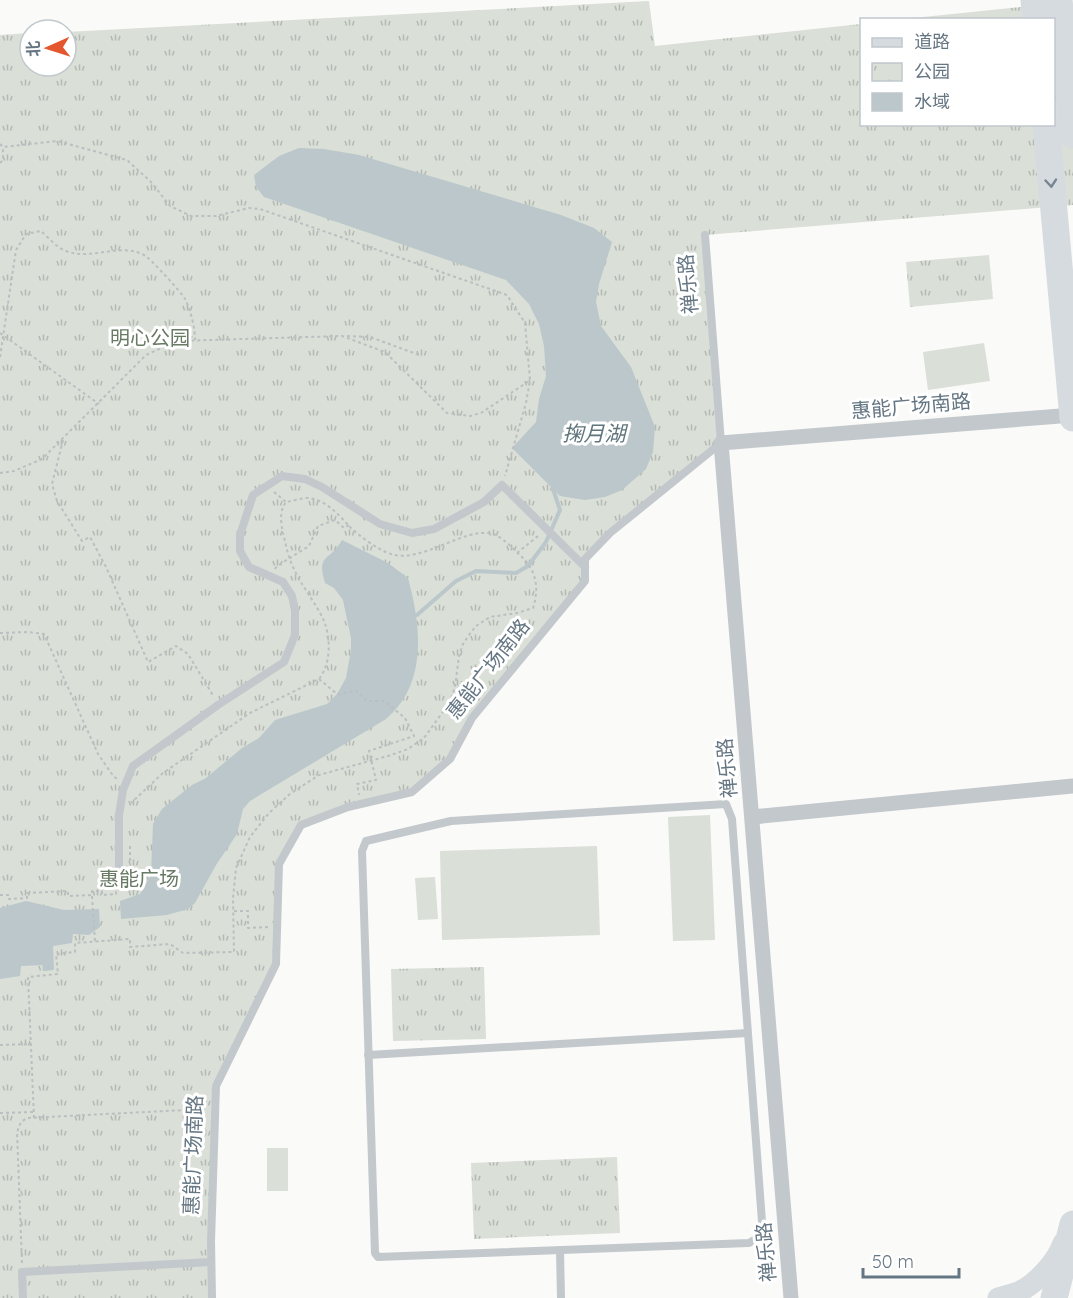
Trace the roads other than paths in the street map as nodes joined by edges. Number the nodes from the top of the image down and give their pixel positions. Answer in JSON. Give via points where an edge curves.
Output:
{"nodes":[{"id":1,"x":1034,"y":0,"type":"edge"},
{"id":2,"x":1059,"y":0,"type":"edge"},
{"id":3,"x":1036,"y":18,"type":"edge"},
{"id":4,"x":1046,"y":126,"type":"edge"},
{"id":5,"x":1073,"y":135,"type":"edge"},
{"id":6,"x":705,"y":235,"type":"dead end"},
{"id":7,"x":1073,"y":416,"type":"edge"},
{"id":8,"x":721,"y":443,"type":"junction"},
{"id":9,"x":585,"y":567,"type":"junction"},
{"id":10,"x":1073,"y":786,"type":"edge"},
{"id":11,"x":752,"y":817,"type":"junction"},
{"id":12,"x":121,"y":868,"type":"road end"},
{"id":13,"x":748,"y":1033,"type":"junction"},
{"id":14,"x":369,"y":1055,"type":"junction"},
{"id":15,"x":1073,"y":1217,"type":"edge"},
{"id":16,"x":1073,"y":1224,"type":"edge"},
{"id":17,"x":560,"y":1250,"type":"junction"},
{"id":18,"x":211,"y":1262,"type":"junction"},
{"id":19,"x":23,"y":1298,"type":"edge"},
{"id":20,"x":212,"y":1298,"type":"edge"},
{"id":21,"x":561,"y":1298,"type":"edge"},
{"id":22,"x":791,"y":1298,"type":"edge"},
{"id":23,"x":998,"y":1298,"type":"edge"},
{"id":24,"x":1054,"y":1298,"type":"edge"}],
"edges":[{"from":1,"to":3,"type":"highway"},
{"from":2,"to":5,"type":"highway"},
{"from":4,"to":7,"type":"highway","one_way":true},
{"from":6,"to":8,"type":"lane","name":"禅乐路"},
{"from":7,"to":8,"type":"street","name":"惠能广场南路"},
{"from":8,"to":9,"type":"lane","name":"惠能广场南路","via":[[610,534],[585,559]]},
{"from":8,"to":11,"type":"street","name":"禅乐路"},
{"from":9,"to":12,"type":"lane","via":[[502,485],[484,502],[434,530],[412,533],[380,524],[305,479],[282,476],[253,495],[240,535],[240,551],[249,567],[283,582],[292,596],[295,635],[284,662],[133,766],[119,815]]},
{"from":9,"to":18,"type":"lane","name":"惠能广场南路","via":[[585,581],[472,718],[450,759],[412,792],[361,804],[301,825],[279,864],[276,964],[216,1086]]},
{"from":10,"to":11,"type":"street"},
{"from":11,"to":22,"type":"street","name":"禅乐路"},
{"from":13,"to":14,"type":"lane"},
{"from":13,"to":14,"type":"lane","via":[[732,819],[726,804],[451,821],[366,841],[362,851]]},
{"from":13,"to":17,"type":"lane","via":[[763,1235],[749,1243]]},
{"from":14,"to":17,"type":"lane","via":[[378,1257]]},
{"from":15,"to":23,"type":"street","via":[[1060,1251],[1043,1274],[1025,1289]]},
{"from":16,"to":24,"type":"highway"},
{"from":17,"to":21,"type":"lane"},
{"from":18,"to":19,"type":"lane","via":[[22,1272]]},
{"from":18,"to":20,"type":"lane","name":"惠能广场南路"}]}
